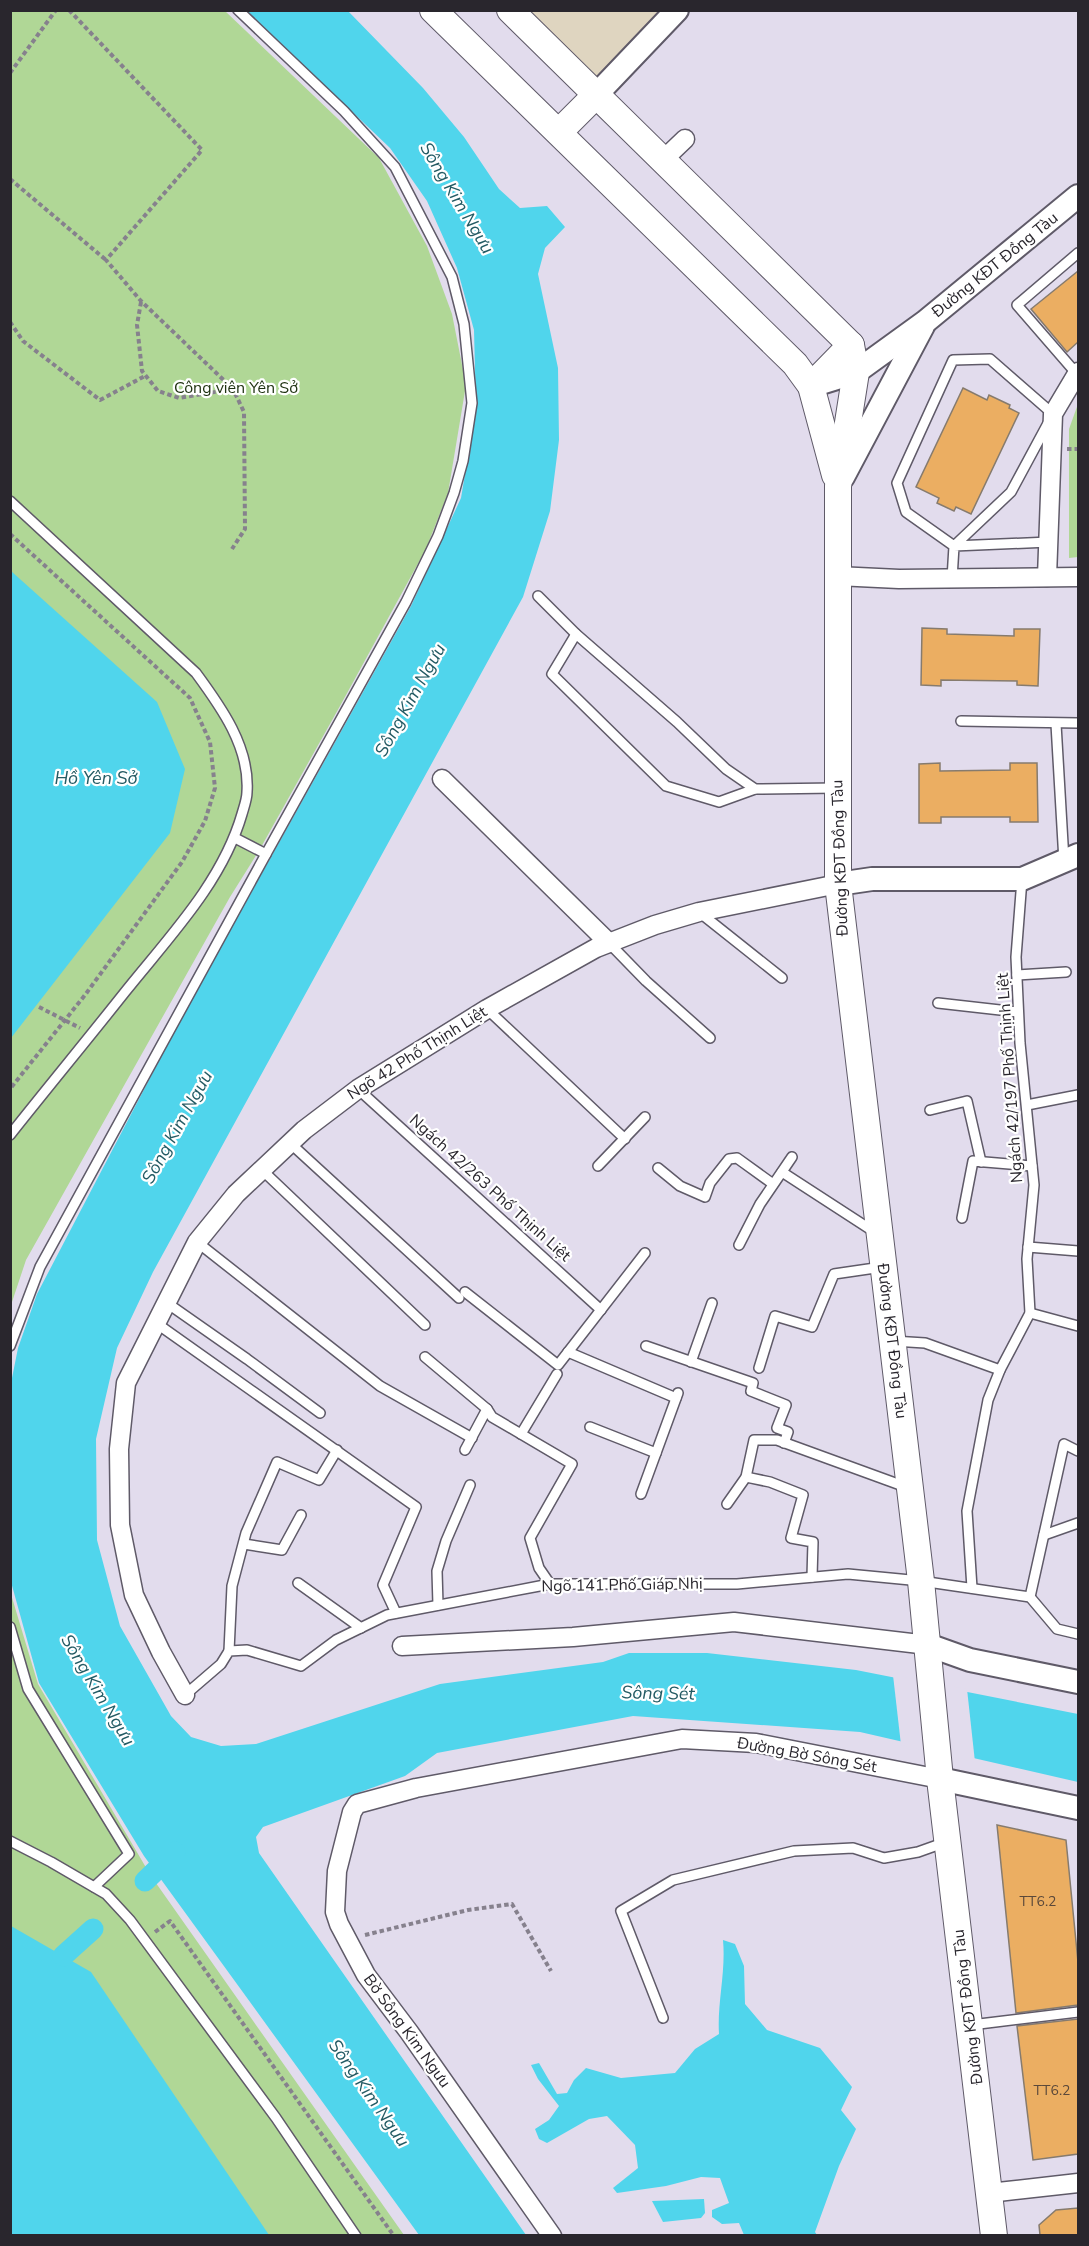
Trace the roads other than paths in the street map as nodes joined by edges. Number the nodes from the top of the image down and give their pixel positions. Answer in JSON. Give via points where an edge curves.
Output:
{"nodes":[{"id":1,"x":238,"y":10,"type":"edge"},
{"id":2,"x":433,"y":10,"type":"edge"},
{"id":3,"x":510,"y":10,"type":"edge"},
{"id":4,"x":677,"y":10,"type":"edge"},
{"id":5,"x":596,"y":94,"type":"junction"},
{"id":6,"x":559,"y":132,"type":"junction"},
{"id":7,"x":685,"y":139,"type":"dead end"},
{"id":8,"x":663,"y":160,"type":"junction"},
{"id":9,"x":1078,"y":196,"type":"edge"},
{"id":10,"x":1078,"y":253,"type":"edge"},
{"id":11,"x":925,"y":322,"type":"junction"},
{"id":12,"x":851,"y":345,"type":"junction"},
{"id":13,"x":856,"y":372,"type":"junction"},
{"id":14,"x":1077,"y":373,"type":"edge"},
{"id":15,"x":811,"y":386,"type":"junction"},
{"id":16,"x":1053,"y":414,"type":"junction"},
{"id":17,"x":838,"y":486,"type":"junction"},
{"id":18,"x":10,"y":501,"type":"edge"},
{"id":19,"x":1049,"y":542,"type":"junction"},
{"id":20,"x":954,"y":546,"type":"junction"},
{"id":21,"x":837,"y":576,"type":"junction"},
{"id":22,"x":1047,"y":577,"type":"junction"},
{"id":23,"x":1078,"y":577,"type":"edge"},
{"id":24,"x":952,"y":579,"type":"junction"},
{"id":25,"x":538,"y":596,"type":"dead end"},
{"id":26,"x":576,"y":634,"type":"junction"},
{"id":27,"x":961,"y":721,"type":"dead end"},
{"id":28,"x":1078,"y":723,"type":"edge"},
{"id":29,"x":1056,"y":724,"type":"junction"},
{"id":30,"x":442,"y":780,"type":"dead end"},
{"id":31,"x":837,"y":788,"type":"junction"},
{"id":32,"x":755,"y":789,"type":"junction"},
{"id":33,"x":235,"y":838,"type":"junction"},
{"id":34,"x":266,"y":854,"type":"junction"},
{"id":35,"x":1071,"y":858,"type":"edge"},
{"id":36,"x":1022,"y":879,"type":"junction"},
{"id":37,"x":838,"y":884,"type":"junction"},
{"id":38,"x":699,"y":912,"type":"junction"},
{"id":39,"x":609,"y":943,"type":"junction"},
{"id":40,"x":1066,"y":972,"type":"dead end"},
{"id":41,"x":1017,"y":975,"type":"junction"},
{"id":42,"x":782,"y":978,"type":"dead end"},
{"id":43,"x":938,"y":1003,"type":"dead end"},
{"id":44,"x":487,"y":1009,"type":"junction"},
{"id":45,"x":1018,"y":1012,"type":"junction"},
{"id":46,"x":710,"y":1038,"type":"dead end"},
{"id":47,"x":358,"y":1089,"type":"junction"},
{"id":48,"x":1078,"y":1095,"type":"edge"},
{"id":49,"x":1027,"y":1105,"type":"junction"},
{"id":50,"x":930,"y":1110,"type":"dead end"},
{"id":51,"x":645,"y":1118,"type":"dead end"},
{"id":52,"x":10,"y":1135,"type":"edge"},
{"id":53,"x":625,"y":1139,"type":"junction"},
{"id":54,"x":290,"y":1143,"type":"junction"},
{"id":55,"x":792,"y":1157,"type":"dead end"},
{"id":56,"x":981,"y":1162,"type":"junction"},
{"id":57,"x":1032,"y":1166,"type":"junction"},
{"id":58,"x":598,"y":1167,"type":"dead end"},
{"id":59,"x":658,"y":1168,"type":"dead end"},
{"id":60,"x":261,"y":1169,"type":"junction"},
{"id":61,"x":782,"y":1172,"type":"junction"},
{"id":62,"x":773,"y":1184,"type":"junction"},
{"id":63,"x":962,"y":1218,"type":"dead end"},
{"id":64,"x":878,"y":1234,"type":"junction"},
{"id":65,"x":197,"y":1242,"type":"junction"},
{"id":66,"x":740,"y":1245,"type":"dead end"},
{"id":67,"x":1028,"y":1247,"type":"junction"},
{"id":68,"x":1078,"y":1251,"type":"edge"},
{"id":69,"x":645,"y":1253,"type":"dead end"},
{"id":70,"x":882,"y":1267,"type":"junction"},
{"id":71,"x":166,"y":1303,"type":"junction"},
{"id":72,"x":712,"y":1303,"type":"dead end"},
{"id":73,"x":601,"y":1310,"type":"junction"},
{"id":74,"x":1030,"y":1313,"type":"junction"},
{"id":75,"x":156,"y":1323,"type":"junction"},
{"id":76,"x":425,"y":1325,"type":"dead end"},
{"id":77,"x":1078,"y":1326,"type":"edge"},
{"id":78,"x":893,"y":1341,"type":"junction"},
{"id":79,"x":10,"y":1346,"type":"edge"},
{"id":80,"x":646,"y":1346,"type":"dead end"},
{"id":81,"x":568,"y":1352,"type":"junction"},
{"id":82,"x":425,"y":1357,"type":"dead end"},
{"id":83,"x":691,"y":1362,"type":"junction"},
{"id":84,"x":759,"y":1368,"type":"dead end"},
{"id":85,"x":558,"y":1370,"type":"junction"},
{"id":86,"x":1000,"y":1370,"type":"junction"},
{"id":87,"x":487,"y":1409,"type":"junction"},
{"id":88,"x":320,"y":1413,"type":"dead end"},
{"id":89,"x":590,"y":1427,"type":"dead end"},
{"id":90,"x":521,"y":1434,"type":"junction"},
{"id":91,"x":471,"y":1438,"type":"junction"},
{"id":92,"x":781,"y":1442,"type":"junction"},
{"id":93,"x":337,"y":1450,"type":"junction"},
{"id":94,"x":465,"y":1450,"type":"dead end"},
{"id":95,"x":1078,"y":1451,"type":"edge"},
{"id":96,"x":656,"y":1453,"type":"junction"},
{"id":97,"x":746,"y":1477,"type":"junction"},
{"id":98,"x":470,"y":1485,"type":"dead end"},
{"id":99,"x":910,"y":1488,"type":"junction"},
{"id":100,"x":641,"y":1494,"type":"dead end"},
{"id":101,"x":727,"y":1504,"type":"dead end"},
{"id":102,"x":301,"y":1515,"type":"dead end"},
{"id":103,"x":1078,"y":1523,"type":"edge"},
{"id":104,"x":1044,"y":1535,"type":"junction"},
{"id":105,"x":243,"y":1544,"type":"junction"},
{"id":106,"x":812,"y":1577,"type":"junction"},
{"id":107,"x":921,"y":1581,"type":"junction"},
{"id":108,"x":298,"y":1583,"type":"dead end"},
{"id":109,"x":550,"y":1584,"type":"junction"},
{"id":110,"x":972,"y":1588,"type":"junction"},
{"id":111,"x":1030,"y":1597,"type":"junction"},
{"id":112,"x":438,"y":1605,"type":"junction"},
{"id":113,"x":396,"y":1613,"type":"junction"},
{"id":114,"x":10,"y":1627,"type":"edge"},
{"id":115,"x":361,"y":1628,"type":"junction"},
{"id":116,"x":1078,"y":1634,"type":"edge"},
{"id":117,"x":402,"y":1646,"type":"dead end"},
{"id":118,"x":928,"y":1646,"type":"junction"},
{"id":119,"x":229,"y":1651,"type":"junction"},
{"id":120,"x":1078,"y":1682,"type":"edge"},
{"id":121,"x":185,"y":1695,"type":"joint"},
{"id":122,"x":940,"y":1773,"type":"junction"},
{"id":123,"x":357,"y":1804,"type":"joint"},
{"id":124,"x":1078,"y":1808,"type":"edge"},
{"id":125,"x":10,"y":1841,"type":"edge"},
{"id":126,"x":948,"y":1841,"type":"junction"},
{"id":127,"x":94,"y":1887,"type":"junction"},
{"id":128,"x":1078,"y":2012,"type":"edge"},
{"id":129,"x":663,"y":2019,"type":"dead end"},
{"id":130,"x":970,"y":2025,"type":"junction"},
{"id":131,"x":1078,"y":2183,"type":"edge"},
{"id":132,"x":989,"y":2193,"type":"junction"},
{"id":133,"x":356,"y":2235,"type":"edge"},
{"id":134,"x":552,"y":2235,"type":"edge"},
{"id":135,"x":994,"y":2235,"type":"edge"}],
"edges":[{"from":1,"to":34,"type":"lane","via":[[344,111],[395,167],[452,277],[464,324],[472,403],[463,461],[438,536],[402,611]]},
{"from":2,"to":6,"type":"main road"},
{"from":3,"to":5,"type":"main road"},
{"from":4,"to":5,"type":"street"},
{"from":5,"to":6,"type":"main road"},
{"from":5,"to":8,"type":"main road"},
{"from":6,"to":15,"type":"main road","via":[[795,364]]},
{"from":7,"to":8,"type":"street"},
{"from":8,"to":12,"type":"main road"},
{"from":9,"to":11,"type":"street","name":"Đường KĐT Đồng Tàu"},
{"from":10,"to":14,"type":"lane","via":[[1017,305]]},
{"from":11,"to":12,"type":"street","via":[[869,348]]},
{"from":11,"to":13,"type":"street"},
{"from":11,"to":17,"type":"street","name":"Đường KĐT Đồng Tàu"},
{"from":12,"to":13,"type":"main road"},
{"from":12,"to":15,"type":"main road"},
{"from":13,"to":15,"type":"street"},
{"from":13,"to":17,"type":"main road"},
{"from":14,"to":16,"type":"street"},
{"from":15,"to":17,"type":"main road"},
{"from":16,"to":19,"type":"street"},
{"from":16,"to":20,"type":"lane","via":[[1011,492]]},
{"from":16,"to":20,"type":"lane","via":[[990,359],[953,360],[897,483],[906,512]]},
{"from":17,"to":21,"type":"main road","name":"Đường KĐT Đồng Tàu"},
{"from":18,"to":33,"type":"lane","via":[[196,673],[220,707],[247,769],[248,794]]},
{"from":19,"to":20,"type":"lane"},
{"from":19,"to":22,"type":"street"},
{"from":20,"to":24,"type":"lane"},
{"from":21,"to":24,"type":"street"},
{"from":21,"to":31,"type":"main road","name":"Đường KĐT Đồng Tàu"},
{"from":22,"to":23,"type":"street"},
{"from":22,"to":24,"type":"street"},
{"from":25,"to":26,"type":"lane"},
{"from":26,"to":32,"type":"lane","via":[[726,769]]},
{"from":26,"to":32,"type":"lane","via":[[552,674],[666,786],[719,802]]},
{"from":27,"to":29,"type":"lane"},
{"from":28,"to":29,"type":"lane"},
{"from":29,"to":35,"type":"lane"},
{"from":30,"to":39,"type":"street"},
{"from":31,"to":32,"type":"lane"},
{"from":31,"to":37,"type":"main road","name":"Đường KĐT Đồng Tàu"},
{"from":33,"to":34,"type":"lane"},
{"from":33,"to":52,"type":"lane","via":[[205,890]]},
{"from":34,"to":79,"type":"lane","via":[[40,1267]]},
{"from":35,"to":36,"type":"street","name":"Ngõ 42 Phố Thịnh Liệt"},
{"from":36,"to":37,"type":"street","name":"Ngõ 42 Phố Thịnh Liệt","via":[[872,879]]},
{"from":36,"to":41,"type":"lane","name":"Ngách 42/197 Phố Thịnh Liệt"},
{"from":37,"to":38,"type":"street","name":"Ngõ 42 Phố Thịnh Liệt"},
{"from":37,"to":64,"type":"main road","name":"Đường KĐT Đồng Tàu"},
{"from":38,"to":39,"type":"street","name":"Ngõ 42 Phố Thịnh Liệt"},
{"from":38,"to":42,"type":"lane"},
{"from":39,"to":44,"type":"street","name":"Ngõ 42 Phố Thịnh Liệt"},
{"from":39,"to":46,"type":"lane"},
{"from":40,"to":41,"type":"lane"},
{"from":41,"to":45,"type":"lane","name":"Ngách 42/197 Phố Thịnh Liệt"},
{"from":43,"to":45,"type":"lane"},
{"from":44,"to":47,"type":"street","name":"Ngõ 42 Phố Thịnh Liệt"},
{"from":44,"to":53,"type":"lane"},
{"from":45,"to":49,"type":"lane","name":"Ngách 42/197 Phố Thịnh Liệt"},
{"from":47,"to":54,"type":"street","name":"Ngõ 42 Phố Thịnh Liệt"},
{"from":47,"to":73,"type":"lane","name":"Ngách 42/263 Phố Thịnh Liệt"},
{"from":48,"to":49,"type":"lane"},
{"from":49,"to":57,"type":"lane","name":"Ngách 42/197 Phố Thịnh Liệt"},
{"from":50,"to":56,"type":"lane","via":[[967,1101]]},
{"from":51,"to":53,"type":"lane"},
{"from":53,"to":58,"type":"lane"},
{"from":54,"to":60,"type":"street","name":"Ngõ 42 Phố Thịnh Liệt"},
{"from":54,"to":85,"type":"lane","via":[[462,1295]]},
{"from":55,"to":61,"type":"lane"},
{"from":56,"to":57,"type":"lane"},
{"from":56,"to":63,"type":"lane","via":[[973,1161]]},
{"from":57,"to":67,"type":"lane","name":"Ngách 42/197 Phố Thịnh Liệt"},
{"from":59,"to":62,"type":"lane","via":[[680,1186],[705,1197],[710,1183],[729,1159],[737,1158]]},
{"from":60,"to":65,"type":"street","name":"Ngõ 42 Phố Thịnh Liệt"},
{"from":60,"to":76,"type":"lane"},
{"from":61,"to":62,"type":"lane"},
{"from":61,"to":64,"type":"lane"},
{"from":62,"to":66,"type":"lane"},
{"from":64,"to":70,"type":"main road","name":"Đường KĐT Đồng Tàu"},
{"from":65,"to":71,"type":"street","name":"Ngõ 42 Phố Thịnh Liệt"},
{"from":65,"to":91,"type":"lane","via":[[380,1386]]},
{"from":67,"to":68,"type":"lane"},
{"from":67,"to":74,"type":"lane","name":"Ngách 42/197 Phố Thịnh Liệt"},
{"from":69,"to":73,"type":"lane"},
{"from":70,"to":78,"type":"main road","name":"Đường KĐT Đồng Tàu"},
{"from":70,"to":84,"type":"lane","via":[[834,1274],[812,1327],[775,1316]]},
{"from":71,"to":75,"type":"street","name":"Ngõ 42 Phố Thịnh Liệt"},
{"from":71,"to":88,"type":"lane"},
{"from":72,"to":83,"type":"lane"},
{"from":73,"to":81,"type":"lane"},
{"from":74,"to":77,"type":"lane"},
{"from":74,"to":86,"type":"lane","name":"Ngách 42/197 Phố Thịnh Liệt"},
{"from":75,"to":93,"type":"lane"},
{"from":75,"to":121,"type":"street","name":"Ngõ 42 Phố Thịnh Liệt","via":[[126,1383],[119,1449],[120,1525],[134,1595]]},
{"from":78,"to":86,"type":"lane","via":[[925,1342]]},
{"from":78,"to":99,"type":"main road","name":"Đường KĐT Đồng Tàu"},
{"from":80,"to":83,"type":"lane"},
{"from":81,"to":85,"type":"lane"},
{"from":81,"to":96,"type":"lane","via":[[677,1395]]},
{"from":82,"to":87,"type":"lane"},
{"from":83,"to":92,"type":"lane","via":[[753,1383],[751,1391],[786,1405],[777,1428],[788,1432]]},
{"from":85,"to":90,"type":"lane"},
{"from":86,"to":110,"type":"lane","name":"Ngách 42/197 Phố Thịnh Liệt","via":[[988,1400],[967,1511]]},
{"from":87,"to":90,"type":"lane","via":[[492,1417]]},
{"from":87,"to":91,"type":"lane"},
{"from":89,"to":96,"type":"lane"},
{"from":90,"to":109,"type":"lane","via":[[572,1464],[530,1538],[539,1568]]},
{"from":91,"to":94,"type":"lane"},
{"from":92,"to":97,"type":"lane","via":[[754,1440]]},
{"from":92,"to":99,"type":"lane"},
{"from":93,"to":105,"type":"lane","via":[[320,1480],[278,1462]]},
{"from":93,"to":113,"type":"lane","via":[[416,1507],[383,1584]]},
{"from":95,"to":104,"type":"lane","via":[[1064,1444]]},
{"from":96,"to":100,"type":"lane"},
{"from":97,"to":101,"type":"lane"},
{"from":97,"to":106,"type":"lane","via":[[802,1495],[791,1538],[813,1542]]},
{"from":98,"to":112,"type":"lane","via":[[437,1571]]},
{"from":99,"to":107,"type":"main road","name":"Đường KĐT Đồng Tàu"},
{"from":102,"to":105,"type":"lane","via":[[282,1550]]},
{"from":103,"to":104,"type":"lane"},
{"from":104,"to":111,"type":"lane"},
{"from":105,"to":119,"type":"lane","via":[[232,1586]]},
{"from":106,"to":107,"type":"lane","name":"Ngõ 141 Phố Giáp Nhị","via":[[848,1574]]},
{"from":106,"to":109,"type":"lane","name":"Ngõ 141 Phố Giáp Nhị","via":[[737,1584]]},
{"from":107,"to":110,"type":"lane","name":"Ngõ 141 Phố Giáp Nhị"},
{"from":107,"to":118,"type":"main road","name":"Đường KĐT Đồng Tàu"},
{"from":108,"to":115,"type":"lane"},
{"from":109,"to":112,"type":"lane","name":"Ngõ 141 Phố Giáp Nhị"},
{"from":110,"to":111,"type":"lane","name":"Ngõ 141 Phố Giáp Nhị"},
{"from":111,"to":116,"type":"lane","via":[[1057,1629]]},
{"from":112,"to":113,"type":"lane","name":"Ngõ 141 Phố Giáp Nhị"},
{"from":113,"to":115,"type":"lane","name":"Ngõ 141 Phố Giáp Nhị"},
{"from":114,"to":127,"type":"lane","via":[[28,1689],[129,1854]]},
{"from":115,"to":119,"type":"lane","name":"Ngõ 141 Phố Giáp Nhị","via":[[336,1640],[300,1666],[247,1650]]},
{"from":117,"to":118,"type":"street","via":[[573,1637],[734,1622]]},
{"from":118,"to":120,"type":"street","via":[[970,1660]]},
{"from":118,"to":122,"type":"main road","name":"Đường KĐT Đồng Tàu"},
{"from":119,"to":121,"type":"lane","via":[[221,1664]]},
{"from":122,"to":123,"type":"street","name":"Đường Bờ Sông Sét","via":[[756,1743],[682,1739],[416,1788]]},
{"from":122,"to":124,"type":"street","name":"Đường Bờ Sông Sét"},
{"from":122,"to":126,"type":"main road","name":"Đường KĐT Đồng Tàu"},
{"from":123,"to":134,"type":"street","name":"Bờ Sông Kim Ngưu","via":[[337,1871],[335,1912],[347,1940],[366,1975]]},
{"from":125,"to":127,"type":"lane"},
{"from":126,"to":129,"type":"lane","via":[[884,1858],[853,1848],[794,1851],[673,1880],[621,1911]]},
{"from":126,"to":130,"type":"main road","name":"Đường KĐT Đồng Tàu"},
{"from":127,"to":133,"type":"lane","via":[[130,1920],[276,2118]]},
{"from":128,"to":130,"type":"lane"},
{"from":130,"to":132,"type":"main road","name":"Đường KĐT Đồng Tàu"},
{"from":131,"to":132,"type":"street"},
{"from":132,"to":135,"type":"main road","name":"Đường KĐT Đồng Tàu"}]}
